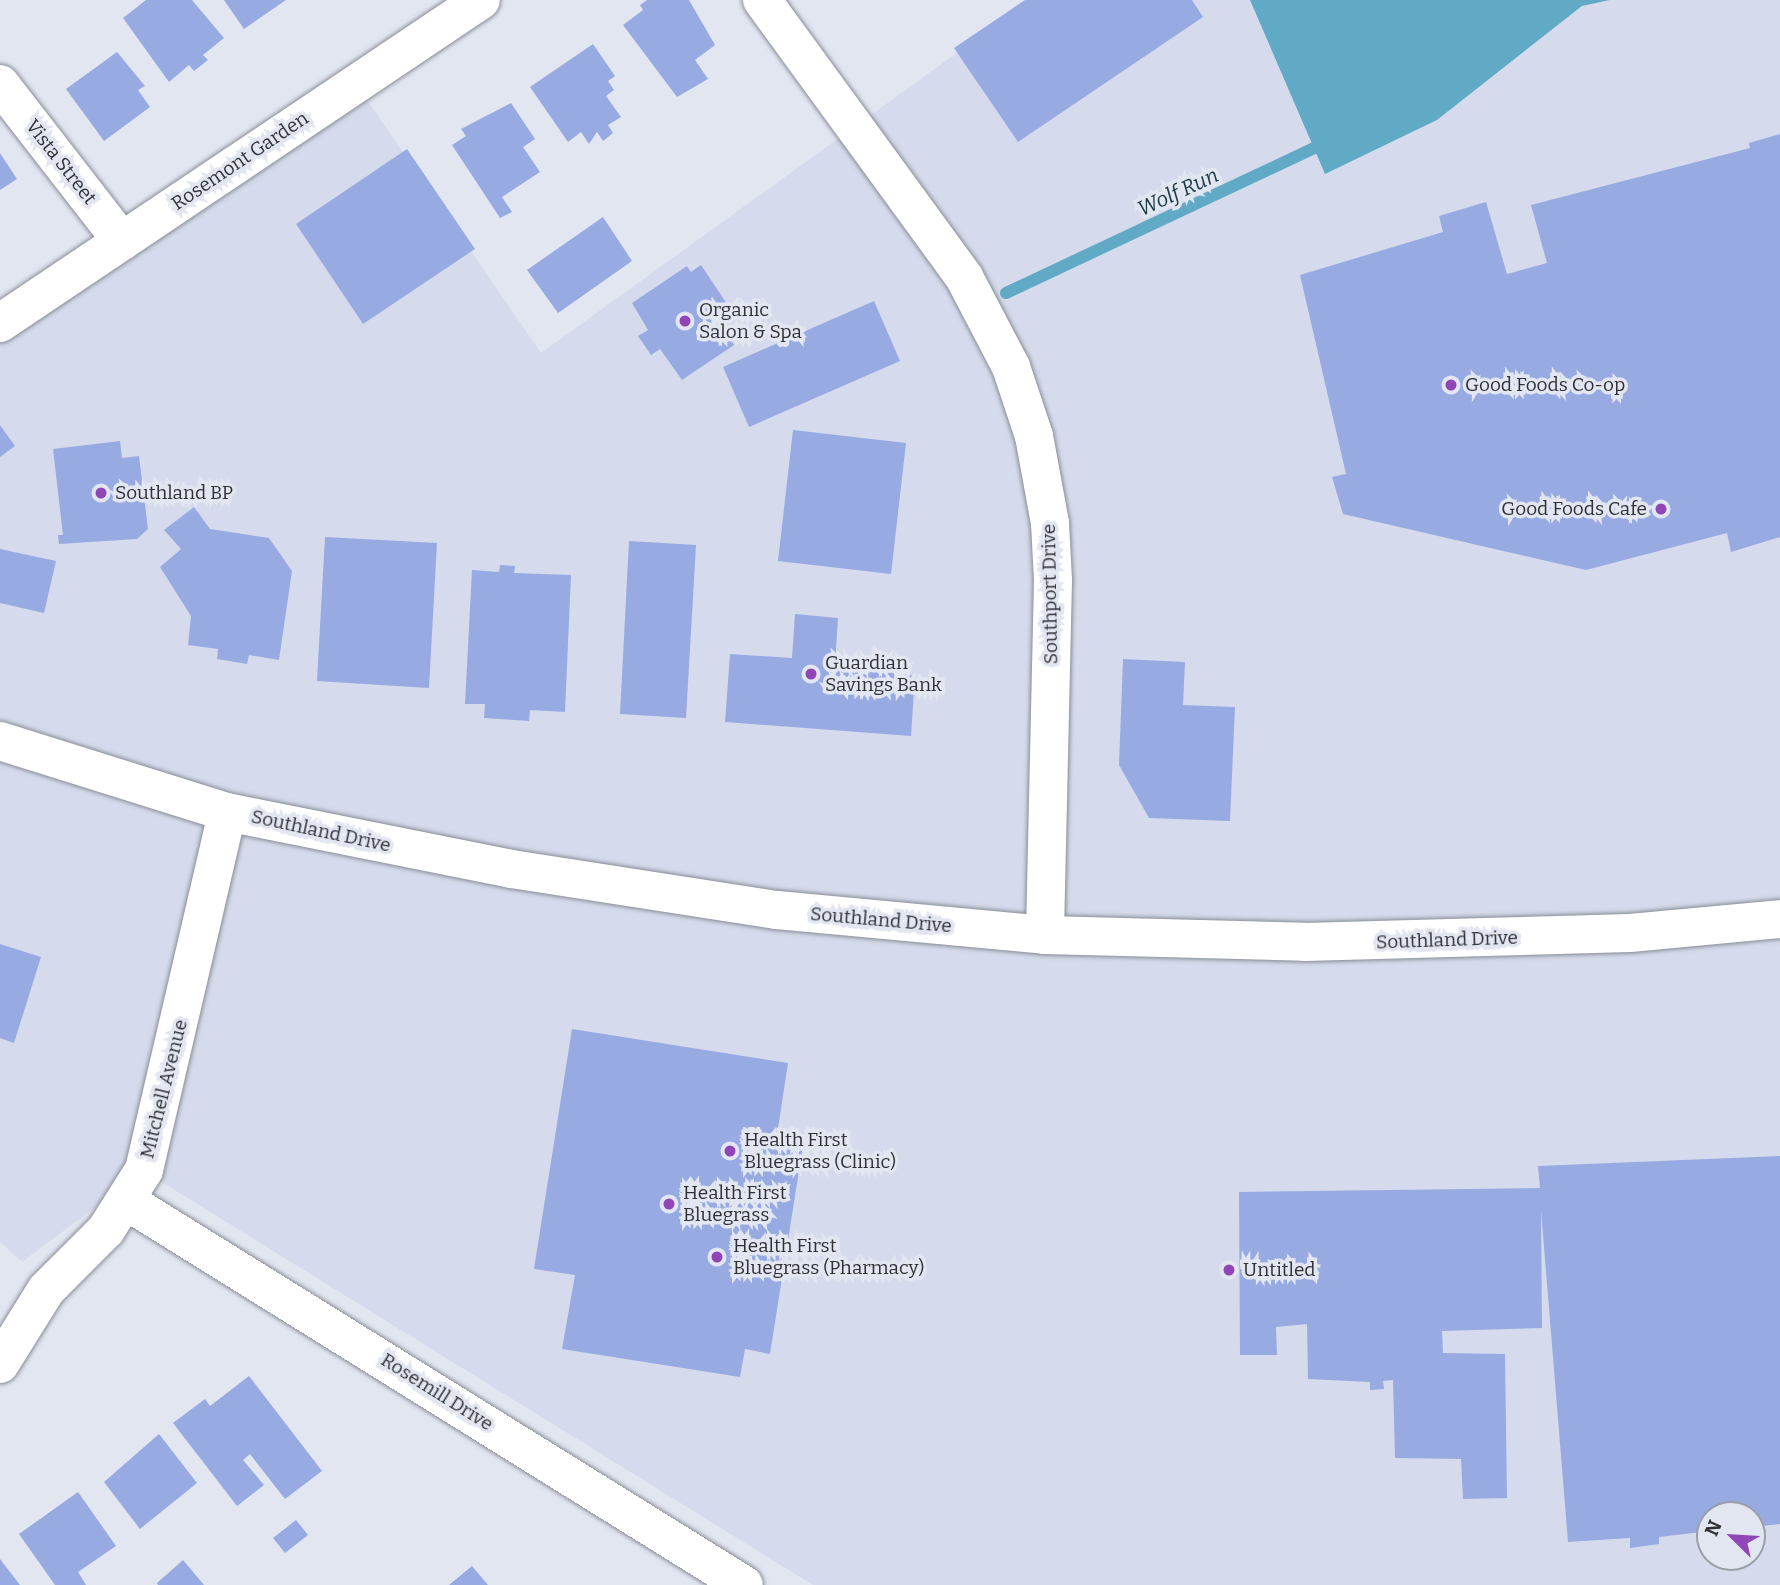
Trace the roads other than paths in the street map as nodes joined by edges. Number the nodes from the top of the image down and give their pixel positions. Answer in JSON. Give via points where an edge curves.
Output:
{"nodes":[{"id":1,"x":481,"y":0,"type":"edge"},
{"id":2,"x":762,"y":0,"type":"edge"},
{"id":3,"x":0,"y":84,"type":"edge"},
{"id":4,"x":122,"y":241,"type":"junction"},
{"id":5,"x":0,"y":323,"type":"edge"},
{"id":6,"x":0,"y":740,"type":"edge"},
{"id":7,"x":227,"y":812,"type":"junction"},
{"id":8,"x":1780,"y":919,"type":"edge"},
{"id":9,"x":1045,"y":935,"type":"junction"},
{"id":10,"x":128,"y":1202,"type":"junction"},
{"id":11,"x":0,"y":1364,"type":"edge"},
{"id":12,"x":744,"y":1585,"type":"edge"}],
"edges":[{"from":1,"to":4,"type":"street","name":"Rosemont Garden"},
{"from":2,"to":9,"type":"street","name":"Southport Drive","via":[[964,277],[1011,367],[1034,436],[1050,523],[1053,580]]},
{"from":3,"to":4,"type":"street","name":"Vista Street"},
{"from":4,"to":5,"type":"street","name":"Rosemont Garden"},
{"from":6,"to":7,"type":"street","name":"Southland Drive"},
{"from":7,"to":9,"type":"street","name":"Southland Drive","via":[[511,869],[732,905]]},
{"from":7,"to":10,"type":"street","name":"Mitchell Avenue","via":[[156,1132]]},
{"from":8,"to":9,"type":"street","name":"Southland Drive","via":[[1630,933],[1434,942]]},
{"from":10,"to":11,"type":"street","name":"Mitchell Avenue","via":[[46,1290]]},
{"from":10,"to":12,"type":"street","name":"Rosemill Drive"}]}
